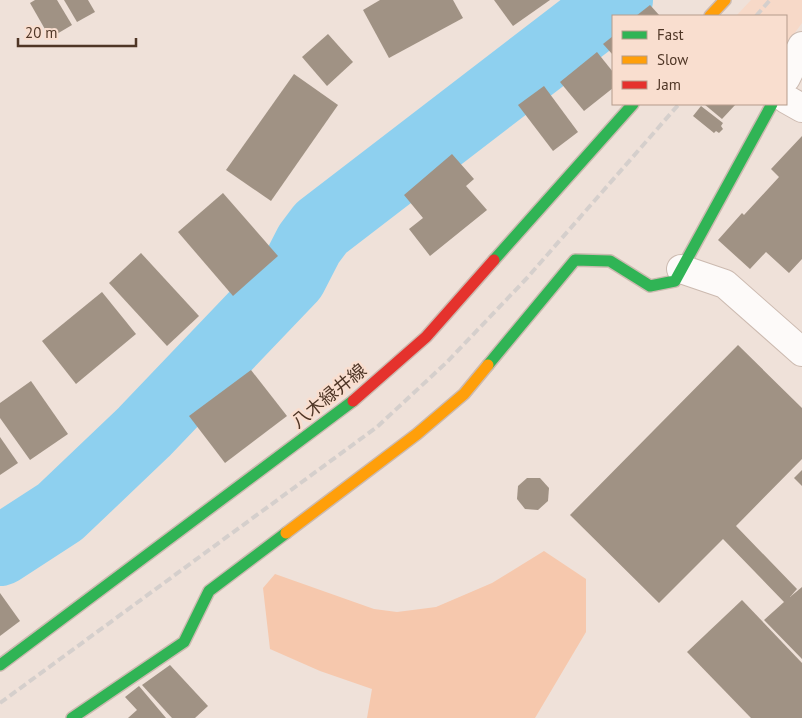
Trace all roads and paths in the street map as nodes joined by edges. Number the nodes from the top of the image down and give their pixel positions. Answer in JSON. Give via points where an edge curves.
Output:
{"nodes":[{"id":1,"x":725,"y":0,"type":"edge"},
{"id":2,"x":711,"y":15,"type":"edge"},
{"id":3,"x":802,"y":46,"type":"edge"},
{"id":4,"x":787,"y":76,"type":"edge"},
{"id":5,"x":787,"y":100,"type":"edge"},
{"id":6,"x":632,"y":105,"type":"edge"},
{"id":7,"x":771,"y":105,"type":"edge"},
{"id":8,"x":802,"y":108,"type":"edge"},
{"id":9,"x":681,"y":269,"type":"junction"},
{"id":10,"x":802,"y":352,"type":"edge"},
{"id":11,"x":0,"y":665,"type":"edge"},
{"id":12,"x":72,"y":718,"type":"edge"}],
"edges":[{"from":1,"to":2,"type":"street"},
{"from":3,"to":4,"type":"street"},
{"from":5,"to":8,"type":"street"},
{"from":6,"to":11,"type":"street","name":"八木緑井線","via":[[426,337],[345,408]]},
{"from":7,"to":9,"type":"street"},
{"from":9,"to":10,"type":"street","via":[[725,284]]},
{"from":9,"to":12,"type":"street","via":[[674,281],[650,286],[610,261],[575,260],[464,394],[417,434],[209,591],[184,642]]}]}
